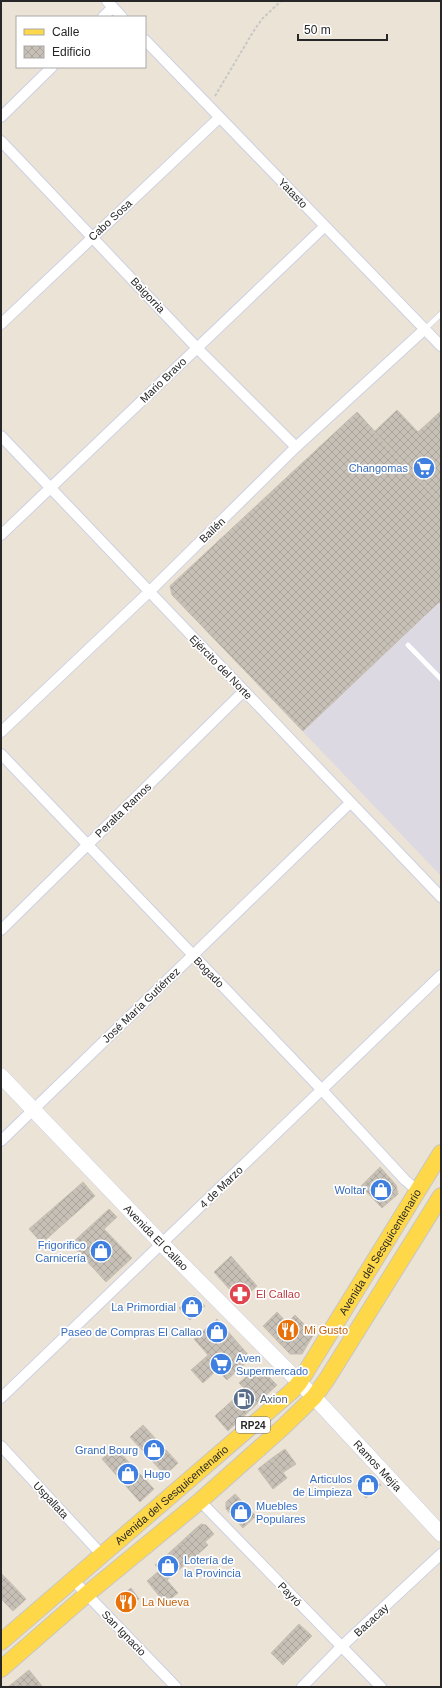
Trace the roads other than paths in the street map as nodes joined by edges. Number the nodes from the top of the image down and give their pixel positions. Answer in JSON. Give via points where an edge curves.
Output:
{"nodes":[{"id":1,"x":110,"y":4,"type":"edge"},
{"id":2,"x":104,"y":16,"type":"edge"},
{"id":3,"x":121,"y":16,"type":"edge"},
{"id":4,"x":146,"y":41,"type":"edge"},
{"id":5,"x":51,"y":68,"type":"edge"},
{"id":6,"x":1,"y":117,"type":"edge"},
{"id":7,"x":219,"y":118,"type":"junction"},
{"id":8,"x":1,"y":141,"type":"edge"},
{"id":9,"x":325,"y":226,"type":"junction"},
{"id":10,"x":93,"y":236,"type":"junction"},
{"id":11,"x":441,"y":314,"type":"edge"},
{"id":12,"x":1,"y":324,"type":"edge"},
{"id":13,"x":425,"y":329,"type":"junction"},
{"id":14,"x":441,"y":346,"type":"edge"},
{"id":15,"x":197,"y":348,"type":"junction"},
{"id":16,"x":1,"y":436,"type":"edge"},
{"id":17,"x":296,"y":447,"type":"junction"},
{"id":18,"x":50,"y":488,"type":"junction"},
{"id":19,"x":1,"y":535,"type":"edge"},
{"id":20,"x":149,"y":592,"type":"junction"},
{"id":21,"x":408,"y":645,"type":"dead end"},
{"id":22,"x":441,"y":679,"type":"edge"},
{"id":23,"x":244,"y":691,"type":"junction"},
{"id":24,"x":1,"y":732,"type":"edge"},
{"id":25,"x":1,"y":754,"type":"edge"},
{"id":26,"x":350,"y":803,"type":"junction"},
{"id":27,"x":88,"y":844,"type":"junction"},
{"id":28,"x":441,"y":897,"type":"edge"},
{"id":29,"x":1,"y":930,"type":"edge"},
{"id":30,"x":192,"y":955,"type":"junction"},
{"id":31,"x":441,"y":975,"type":"edge"},
{"id":32,"x":1,"y":1076,"type":"edge"},
{"id":33,"x":322,"y":1090,"type":"junction"},
{"id":34,"x":33,"y":1111,"type":"junction"},
{"id":35,"x":1,"y":1141,"type":"edge"},
{"id":36,"x":441,"y":1153,"type":"edge"},
{"id":37,"x":418,"y":1190,"type":"junction"},
{"id":38,"x":441,"y":1196,"type":"edge"},
{"id":39,"x":162,"y":1244,"type":"junction"},
{"id":40,"x":299,"y":1383,"type":"junction"},
{"id":41,"x":314,"y":1397,"type":"junction"},
{"id":42,"x":1,"y":1398,"type":"edge"},
{"id":43,"x":1,"y":1446,"type":"edge"},
{"id":44,"x":200,"y":1501,"type":"junction"},
{"id":45,"x":441,"y":1533,"type":"edge"},
{"id":46,"x":441,"y":1554,"type":"edge"},
{"id":47,"x":102,"y":1555,"type":"junction"},
{"id":48,"x":73,"y":1580,"type":"junction"},
{"id":49,"x":87,"y":1594,"type":"junction"},
{"id":50,"x":1,"y":1642,"type":"edge"},
{"id":51,"x":341,"y":1648,"type":"junction"},
{"id":52,"x":1,"y":1670,"type":"edge"},
{"id":53,"x":176,"y":1687,"type":"edge"},
{"id":54,"x":302,"y":1687,"type":"edge"},
{"id":55,"x":381,"y":1687,"type":"edge"}],
"edges":[{"from":1,"to":2,"type":"street"},
{"from":1,"to":3,"type":"street"},
{"from":4,"to":7,"type":"street","name":"Yatasto"},
{"from":5,"to":6,"type":"street"},
{"from":7,"to":9,"type":"street","name":"Yatasto"},
{"from":7,"to":10,"type":"street","name":"Cabo Sosa"},
{"from":8,"to":10,"type":"street","name":"Baigorria"},
{"from":9,"to":13,"type":"street","name":"Yatasto"},
{"from":9,"to":15,"type":"street","name":"Mario Bravo"},
{"from":10,"to":12,"type":"street","name":"Cabo Sosa"},
{"from":10,"to":15,"type":"street","name":"Baigorria"},
{"from":11,"to":13,"type":"lane"},
{"from":13,"to":14,"type":"street","name":"Yatasto"},
{"from":13,"to":17,"type":"street","name":"Bailén"},
{"from":15,"to":17,"type":"street","name":"Baigorria"},
{"from":15,"to":18,"type":"street","name":"Mario Bravo"},
{"from":16,"to":18,"type":"street","name":"Ejército del Norte"},
{"from":17,"to":20,"type":"street","name":"Bailén"},
{"from":18,"to":19,"type":"street","name":"Mario Bravo"},
{"from":18,"to":20,"type":"street","name":"Ejército del Norte"},
{"from":20,"to":23,"type":"street","name":"Ejército del Norte"},
{"from":20,"to":24,"type":"street","name":"Bailén"},
{"from":21,"to":22,"type":"lane"},
{"from":23,"to":26,"type":"street","name":"Ejército del Norte"},
{"from":23,"to":27,"type":"street","name":"Peralta Ramos"},
{"from":25,"to":27,"type":"street","name":"Bogado"},
{"from":26,"to":28,"type":"street","name":"Ejército del Norte"},
{"from":26,"to":30,"type":"street","name":"José María Gutiérrez"},
{"from":27,"to":29,"type":"street","name":"Peralta Ramos"},
{"from":27,"to":30,"type":"street","name":"Bogado"},
{"from":30,"to":33,"type":"street","name":"Bogado"},
{"from":30,"to":34,"type":"street","name":"José María Gutiérrez"},
{"from":31,"to":33,"type":"street","name":"4 de Marzo"},
{"from":32,"to":34,"type":"street","name":"Avenida El Callao"},
{"from":33,"to":37,"type":"street","name":"Bogado","via":[[405,1180]]},
{"from":33,"to":39,"type":"street","name":"4 de Marzo"},
{"from":34,"to":35,"type":"street","name":"José María Gutiérrez"},
{"from":34,"to":39,"type":"street","name":"Avenida El Callao"},
{"from":36,"to":37,"type":"main road","name":"Avenida del Sesquicentenario","number":"RP24"},
{"from":37,"to":40,"type":"main road","name":"Avenida del Sesquicentenario","number":"RP24"},
{"from":38,"to":41,"type":"main road","name":"Avenida del Sesquicentenario","number":"RP24"},
{"from":39,"to":40,"type":"street","name":"Avenida El Callao"},
{"from":39,"to":42,"type":"street","name":"4 de Marzo"},
{"from":40,"to":41,"type":"street","name":"Avenida El Callao"},
{"from":40,"to":47,"type":"main road","name":"Avenida del Sesquicentenario","number":"RP24","via":[[274,1408]]},
{"from":41,"to":44,"type":"main road","name":"Avenida del Sesquicentenario","number":"RP24"},
{"from":41,"to":45,"type":"street","name":"Ramos Mejía"},
{"from":43,"to":47,"type":"street","name":"Uspallata"},
{"from":44,"to":49,"type":"main road","name":"Avenida del Sesquicentenario","number":"RP24"},
{"from":44,"to":51,"type":"street","name":"Payró"},
{"from":46,"to":51,"type":"street","name":"Bacacay"},
{"from":47,"to":48,"type":"main road","name":"Avenida del Sesquicentenario","number":"RP24"},
{"from":48,"to":49,"type":"street","name":"San Ignacio"},
{"from":48,"to":50,"type":"main road","name":"Avenida del Sesquicentenario","number":"RP24"},
{"from":49,"to":52,"type":"main road","name":"Avenida del Sesquicentenario","number":"RP24"},
{"from":49,"to":53,"type":"street","name":"San Ignacio"},
{"from":51,"to":54,"type":"street","name":"Bacacay"},
{"from":51,"to":55,"type":"street","name":"Payró"}]}
